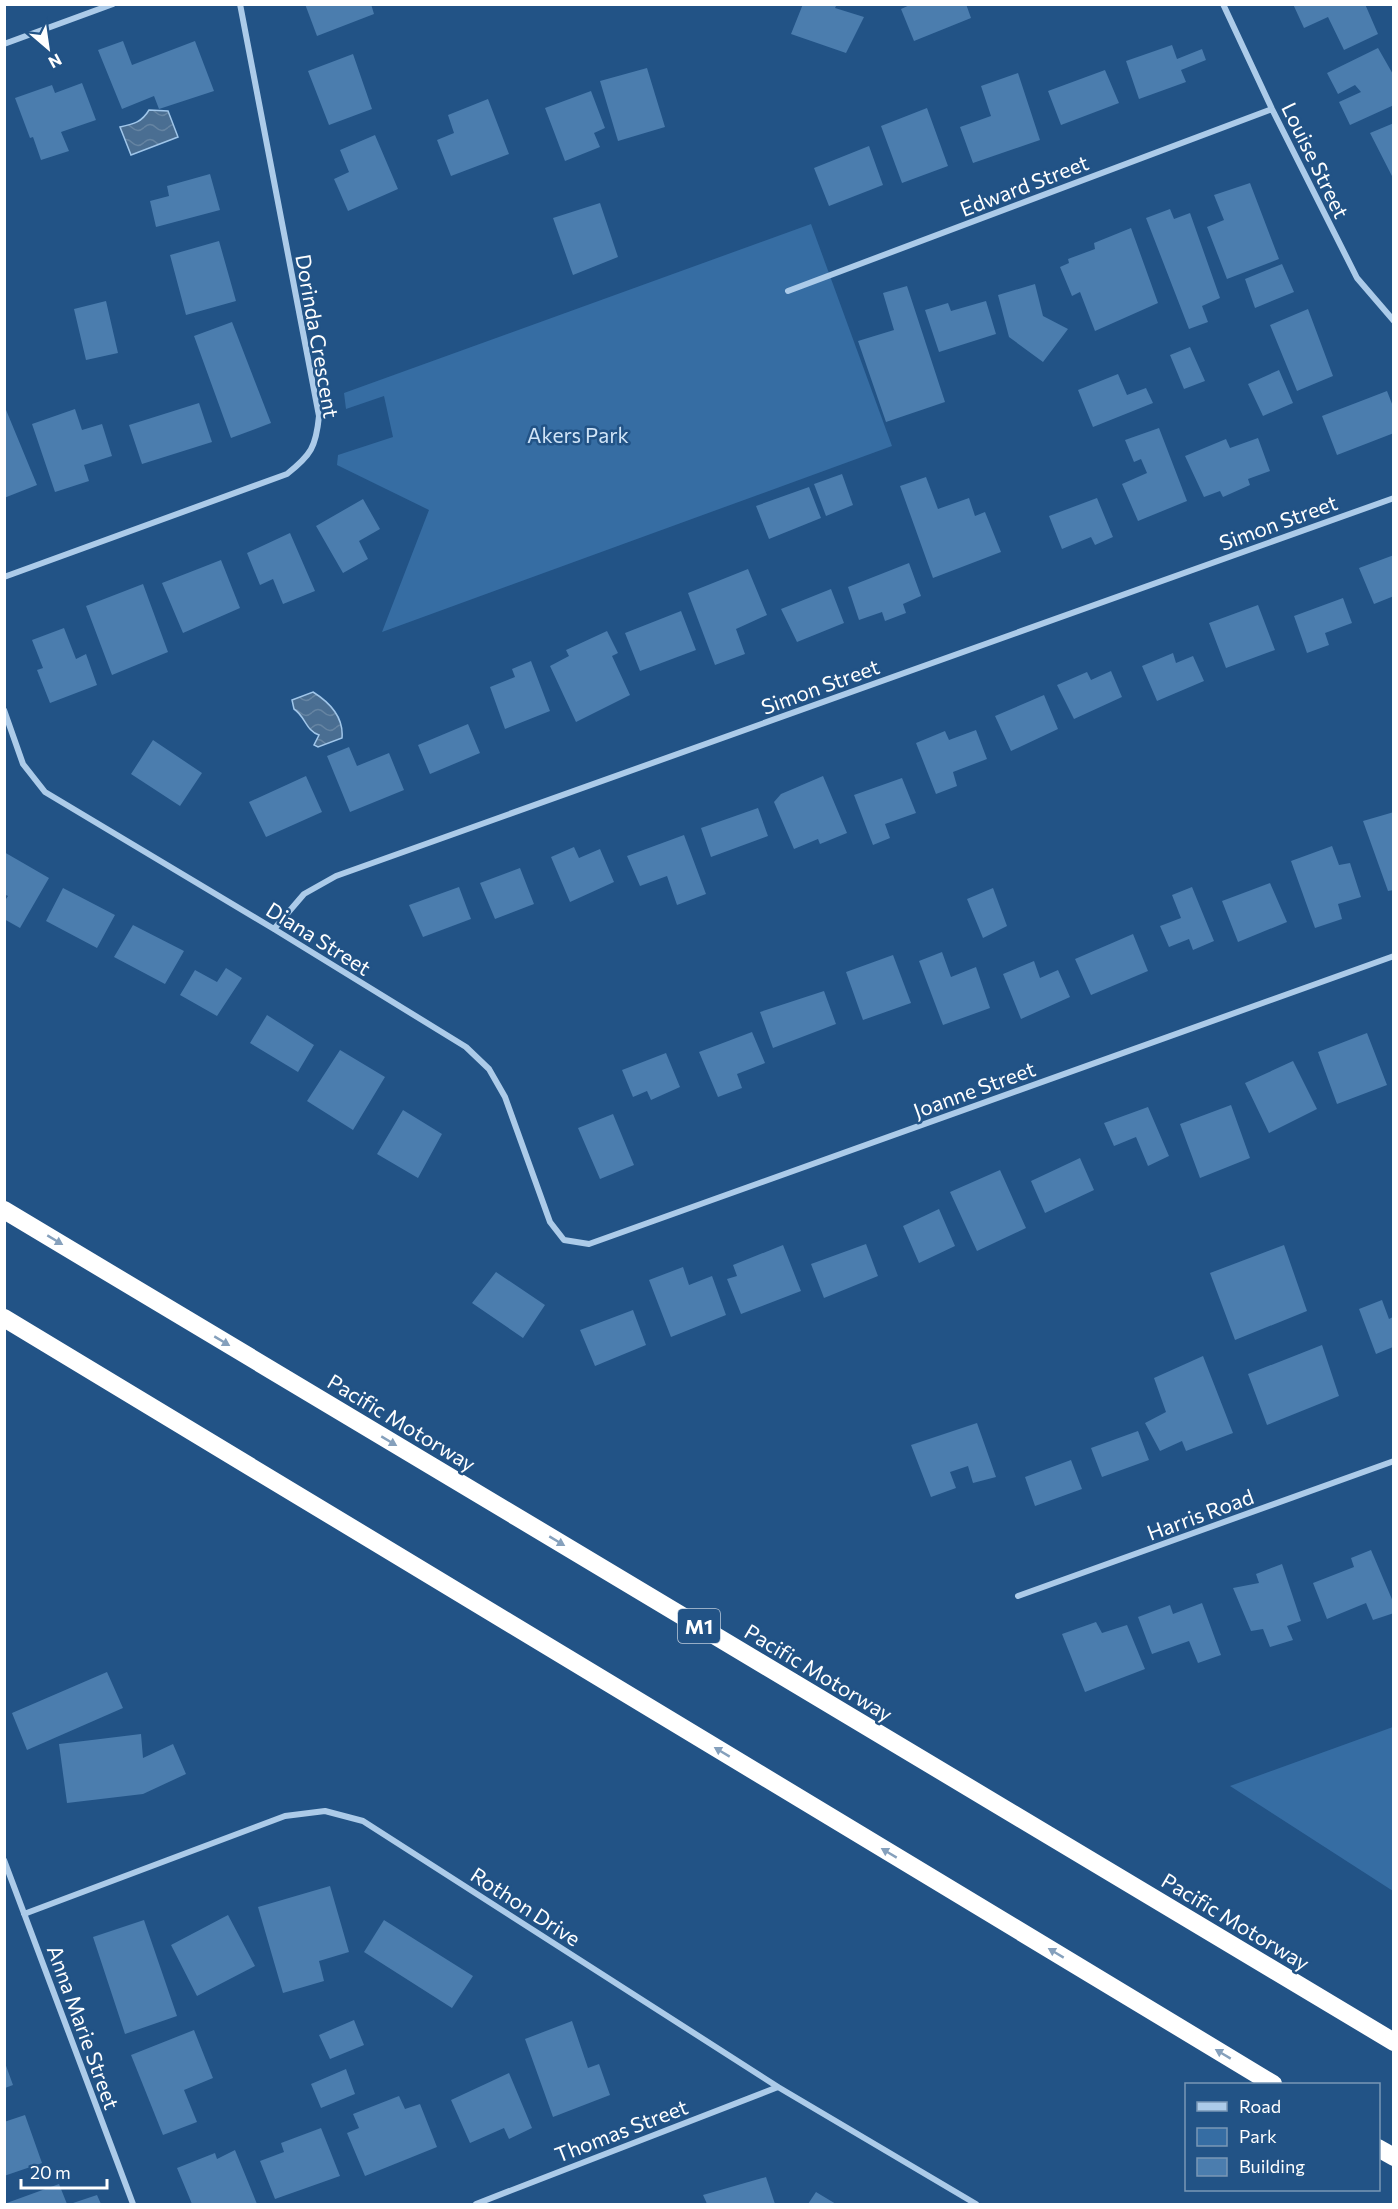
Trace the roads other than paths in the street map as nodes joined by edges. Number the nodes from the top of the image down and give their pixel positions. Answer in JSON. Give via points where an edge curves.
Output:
{"nodes":[{"id":1,"x":113,"y":4,"type":"edge"},
{"id":2,"x":240,"y":4,"type":"edge"},
{"id":3,"x":1223,"y":4,"type":"edge"},
{"id":4,"x":4,"y":44,"type":"edge"},
{"id":5,"x":1272,"y":109,"type":"junction"},
{"id":6,"x":788,"y":291,"type":"dead end"},
{"id":7,"x":1394,"y":321,"type":"edge"},
{"id":8,"x":1394,"y":498,"type":"edge"},
{"id":9,"x":4,"y":577,"type":"edge"},
{"id":10,"x":4,"y":710,"type":"edge"},
{"id":11,"x":274,"y":929,"type":"junction"},
{"id":12,"x":1394,"y":956,"type":"edge"},
{"id":13,"x":4,"y":1210,"type":"edge"},
{"id":14,"x":564,"y":1240,"type":"joint"},
{"id":15,"x":4,"y":1318,"type":"edge"},
{"id":16,"x":1394,"y":1461,"type":"edge"},
{"id":17,"x":1018,"y":1596,"type":"dead end"},
{"id":18,"x":4,"y":1860,"type":"edge"},
{"id":19,"x":24,"y":1914,"type":"junction"},
{"id":20,"x":1394,"y":2042,"type":"edge"},
{"id":21,"x":1270,"y":2083,"type":"edge"},
{"id":22,"x":778,"y":2087,"type":"junction"},
{"id":23,"x":1380,"y":2149,"type":"edge"},
{"id":24,"x":1394,"y":2157,"type":"edge"},
{"id":25,"x":133,"y":2205,"type":"edge"},
{"id":26,"x":477,"y":2205,"type":"edge"},
{"id":27,"x":976,"y":2205,"type":"edge"}],
"edges":[{"from":1,"to":4,"type":"street"},
{"from":2,"to":9,"type":"street","name":"Dorinda Crescent","via":[[319,416],[317,436],[307,458],[287,474]]},
{"from":3,"to":5,"type":"street","name":"Louise Street"},
{"from":5,"to":6,"type":"street","name":"Edward Street"},
{"from":5,"to":7,"type":"street","name":"Louise Street","via":[[1357,278]]},
{"from":8,"to":11,"type":"street","name":"Simon Street","via":[[336,876],[304,894]]},
{"from":10,"to":11,"type":"street","name":"Diana Street","via":[[23,764],[45,792]]},
{"from":11,"to":14,"type":"street","name":"Diana Street","via":[[466,1047],[489,1069],[506,1097],[550,1222]]},
{"from":12,"to":14,"type":"street","name":"Joanne Street","via":[[589,1244]]},
{"from":13,"to":20,"type":"highway","name":"Pacific Motorway","number":"M1","one_way":true},
{"from":21,"to":15,"type":"highway","one_way":true},
{"from":16,"to":17,"type":"street","name":"Harris Road"},
{"from":18,"to":19,"type":"street","name":"Anna Marie Street"},
{"from":19,"to":22,"type":"street","name":"Rothon Drive","via":[[285,1816],[325,1811],[363,1821]]},
{"from":19,"to":25,"type":"street","name":"Anna Marie Street"},
{"from":22,"to":26,"type":"street","name":"Thomas Street"},
{"from":22,"to":27,"type":"street","name":"Rothon Drive"},
{"from":23,"to":24,"type":"highway"}]}
